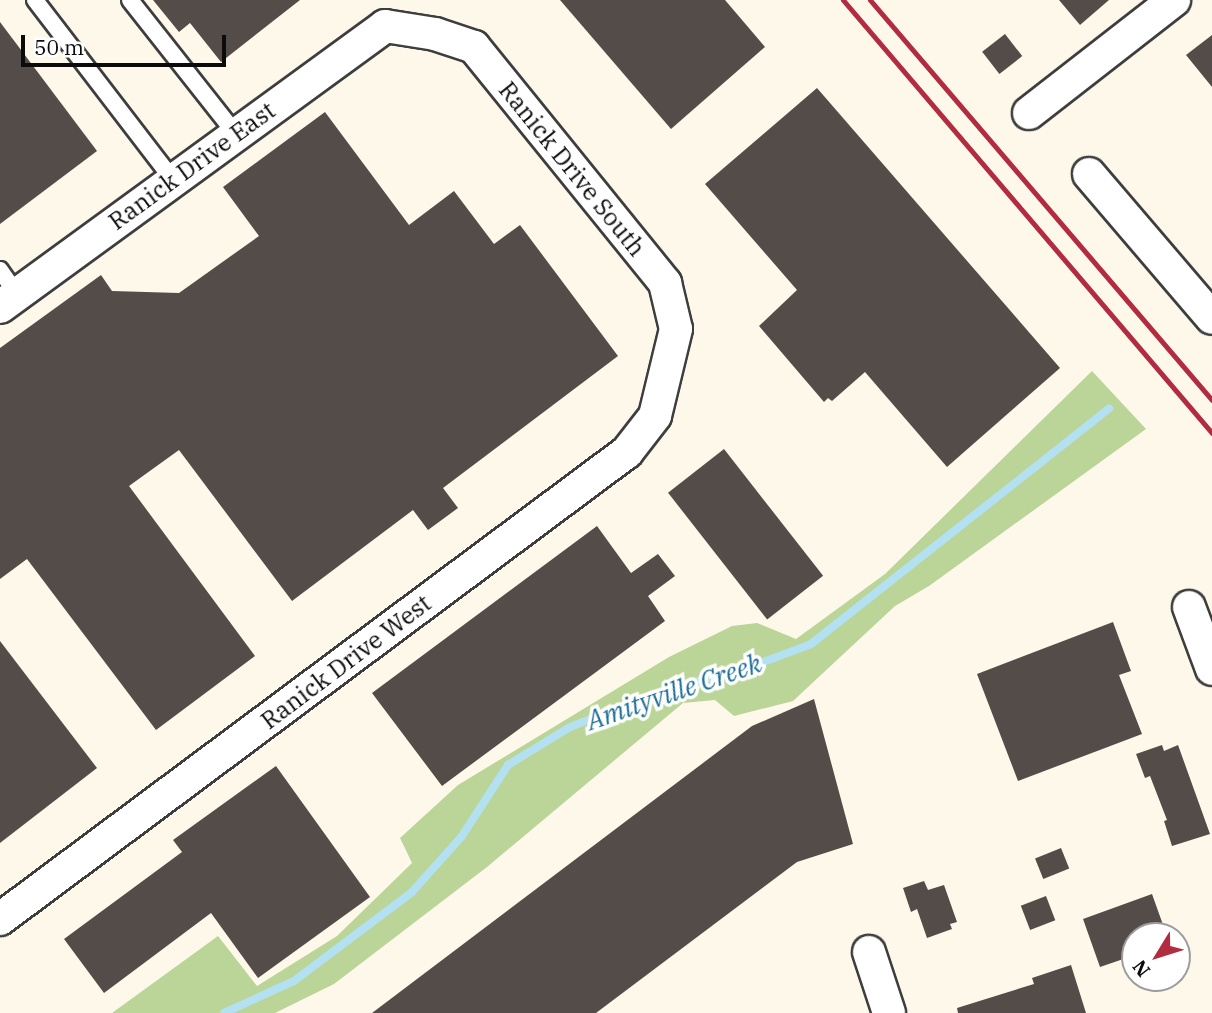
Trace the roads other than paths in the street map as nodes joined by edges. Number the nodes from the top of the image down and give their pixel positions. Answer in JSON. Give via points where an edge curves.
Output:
{"nodes":[{"id":1,"x":35,"y":0,"type":"edge"},
{"id":2,"x":130,"y":0,"type":"edge"},
{"id":3,"x":1174,"y":0,"type":"edge"},
{"id":4,"x":385,"y":26,"type":"joint"},
{"id":5,"x":1029,"y":113,"type":"dead end"},
{"id":6,"x":236,"y":134,"type":"junction"},
{"id":7,"x":1089,"y":174,"type":"dead end"},
{"id":8,"x":173,"y":180,"type":"junction"},
{"id":9,"x":6,"y":290,"type":"edge"},
{"id":10,"x":1212,"y":318,"type":"edge"},
{"id":11,"x":664,"y":383,"type":"joint"},
{"id":12,"x":1189,"y":607,"type":"dead end"},
{"id":13,"x":1212,"y":669,"type":"edge"},
{"id":14,"x":0,"y":919,"type":"edge"},
{"id":15,"x":869,"y":952,"type":"dead end"},
{"id":16,"x":889,"y":1013,"type":"edge"}],
"edges":[{"from":1,"to":8,"type":"lane"},
{"from":2,"to":6,"type":"lane"},
{"from":3,"to":5,"type":"street"},
{"from":4,"to":6,"type":"street","name":"Ranick Drive East"},
{"from":4,"to":11,"type":"street","name":"Ranick Drive South","via":[[435,33],[474,47],[665,284],[676,329]]},
{"from":6,"to":8,"type":"street","name":"Ranick Drive East"},
{"from":7,"to":10,"type":"street"},
{"from":8,"to":9,"type":"street","name":"Ranick Drive East"},
{"from":11,"to":14,"type":"street","name":"Ranick Drive West","via":[[655,416],[627,452]]},
{"from":12,"to":13,"type":"street"},
{"from":15,"to":16,"type":"street"}]}
